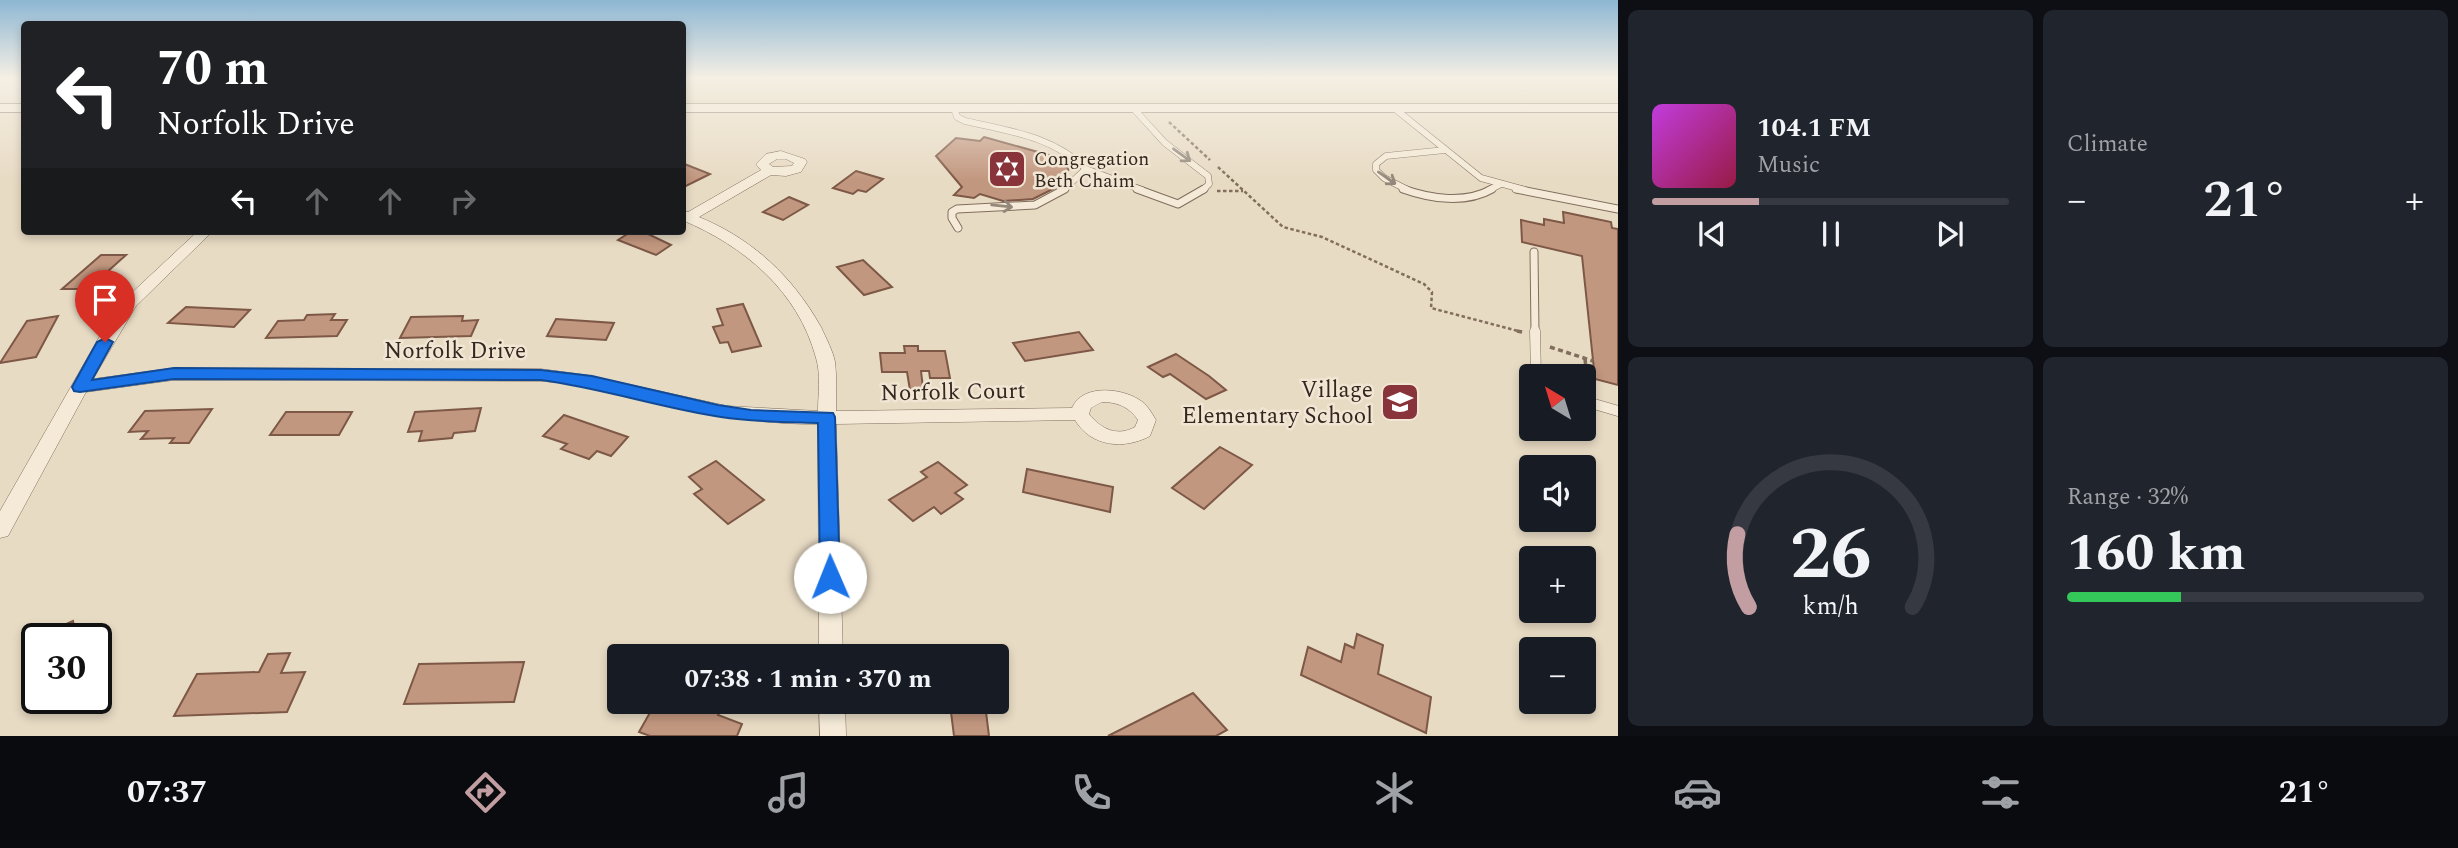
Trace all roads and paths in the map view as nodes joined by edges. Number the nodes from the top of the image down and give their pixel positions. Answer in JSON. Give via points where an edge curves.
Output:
{"nodes":[{"id":1,"x":955,"y":111,"type":"edge"},
{"id":2,"x":1136,"y":111,"type":"edge"},
{"id":3,"x":1398,"y":111,"type":"edge"},
{"id":4,"x":1165,"y":118,"type":"dead end"},
{"id":5,"x":1445,"y":150,"type":"junction"},
{"id":6,"x":1086,"y":169,"type":"junction"},
{"id":7,"x":769,"y":171,"type":"dead end"},
{"id":8,"x":1499,"y":185,"type":"junction"},
{"id":9,"x":1243,"y":191,"type":"junction"},
{"id":10,"x":1201,"y":192,"type":"junction"},
{"id":11,"x":1618,"y":209,"type":"edge"},
{"id":12,"x":686,"y":216,"type":"edge"},
{"id":13,"x":958,"y":228,"type":"dead end"},
{"id":14,"x":202,"y":235,"type":"edge"},
{"id":15,"x":1534,"y":252,"type":"dead end"},
{"id":16,"x":1535,"y":336,"type":"junction"},
{"id":17,"x":1586,"y":359,"type":"junction"},
{"id":18,"x":1593,"y":361,"type":"dead end"},
{"id":19,"x":1536,"y":364,"type":"edge"},
{"id":20,"x":80,"y":387,"type":"junction"},
{"id":21,"x":1598,"y":392,"type":"dead end"},
{"id":22,"x":1596,"y":405,"type":"edge"},
{"id":23,"x":1618,"y":411,"type":"edge"},
{"id":24,"x":1080,"y":414,"type":"dead end"},
{"id":25,"x":827,"y":417,"type":"junction"},
{"id":26,"x":0,"y":530,"type":"edge"},
{"id":27,"x":831,"y":644,"type":"edge"},
{"id":28,"x":832,"y":714,"type":"edge"},
{"id":29,"x":833,"y":736,"type":"edge"}],
"edges":[{"from":1,"to":6,"type":"lane","via":[[965,121],[1055,144]]},
{"from":2,"to":10,"type":"lane","one_way":true,"via":[[1208,176],[1209,184]]},
{"from":3,"to":5,"type":"lane"},
{"from":4,"to":9,"type":"path"},
{"from":5,"to":8,"type":"lane","via":[[1481,178]]},
{"from":5,"to":8,"type":"lane","one_way":true,"via":[[1386,156],[1376,170],[1401,187],[1450,199],[1475,197]]},
{"from":6,"to":10,"type":"lane","via":[[1178,204]]},
{"from":13,"to":6,"type":"lane","one_way":true,"via":[[952,218],[957,209],[1042,204]]},
{"from":7,"to":12,"type":"street"},
{"from":8,"to":11,"type":"lane"},
{"from":9,"to":10,"type":"path"},
{"from":9,"to":16,"type":"path","via":[[1283,227],[1322,237],[1424,284],[1432,292],[1431,309]]},
{"from":12,"to":25,"type":"street","via":[[758,257],[805,309],[826,360]]},
{"from":14,"to":20,"type":"street","via":[[130,303]]},
{"from":15,"to":16,"type":"lane"},
{"from":16,"to":17,"type":"path","via":[[1549,340],[1550,349]]},
{"from":16,"to":19,"type":"lane"},
{"from":17,"to":18,"type":"path"},
{"from":17,"to":21,"type":"path","via":[[1588,390]]},
{"from":20,"to":25,"type":"street","name":"Norfolk Drive","via":[[174,373],[541,375],[718,411]]},
{"from":20,"to":26,"type":"street"},
{"from":22,"to":23,"type":"lane"},
{"from":24,"to":25,"type":"street","name":"Norfolk Court"},
{"from":25,"to":27,"type":"street"},
{"from":28,"to":29,"type":"street"}]}
